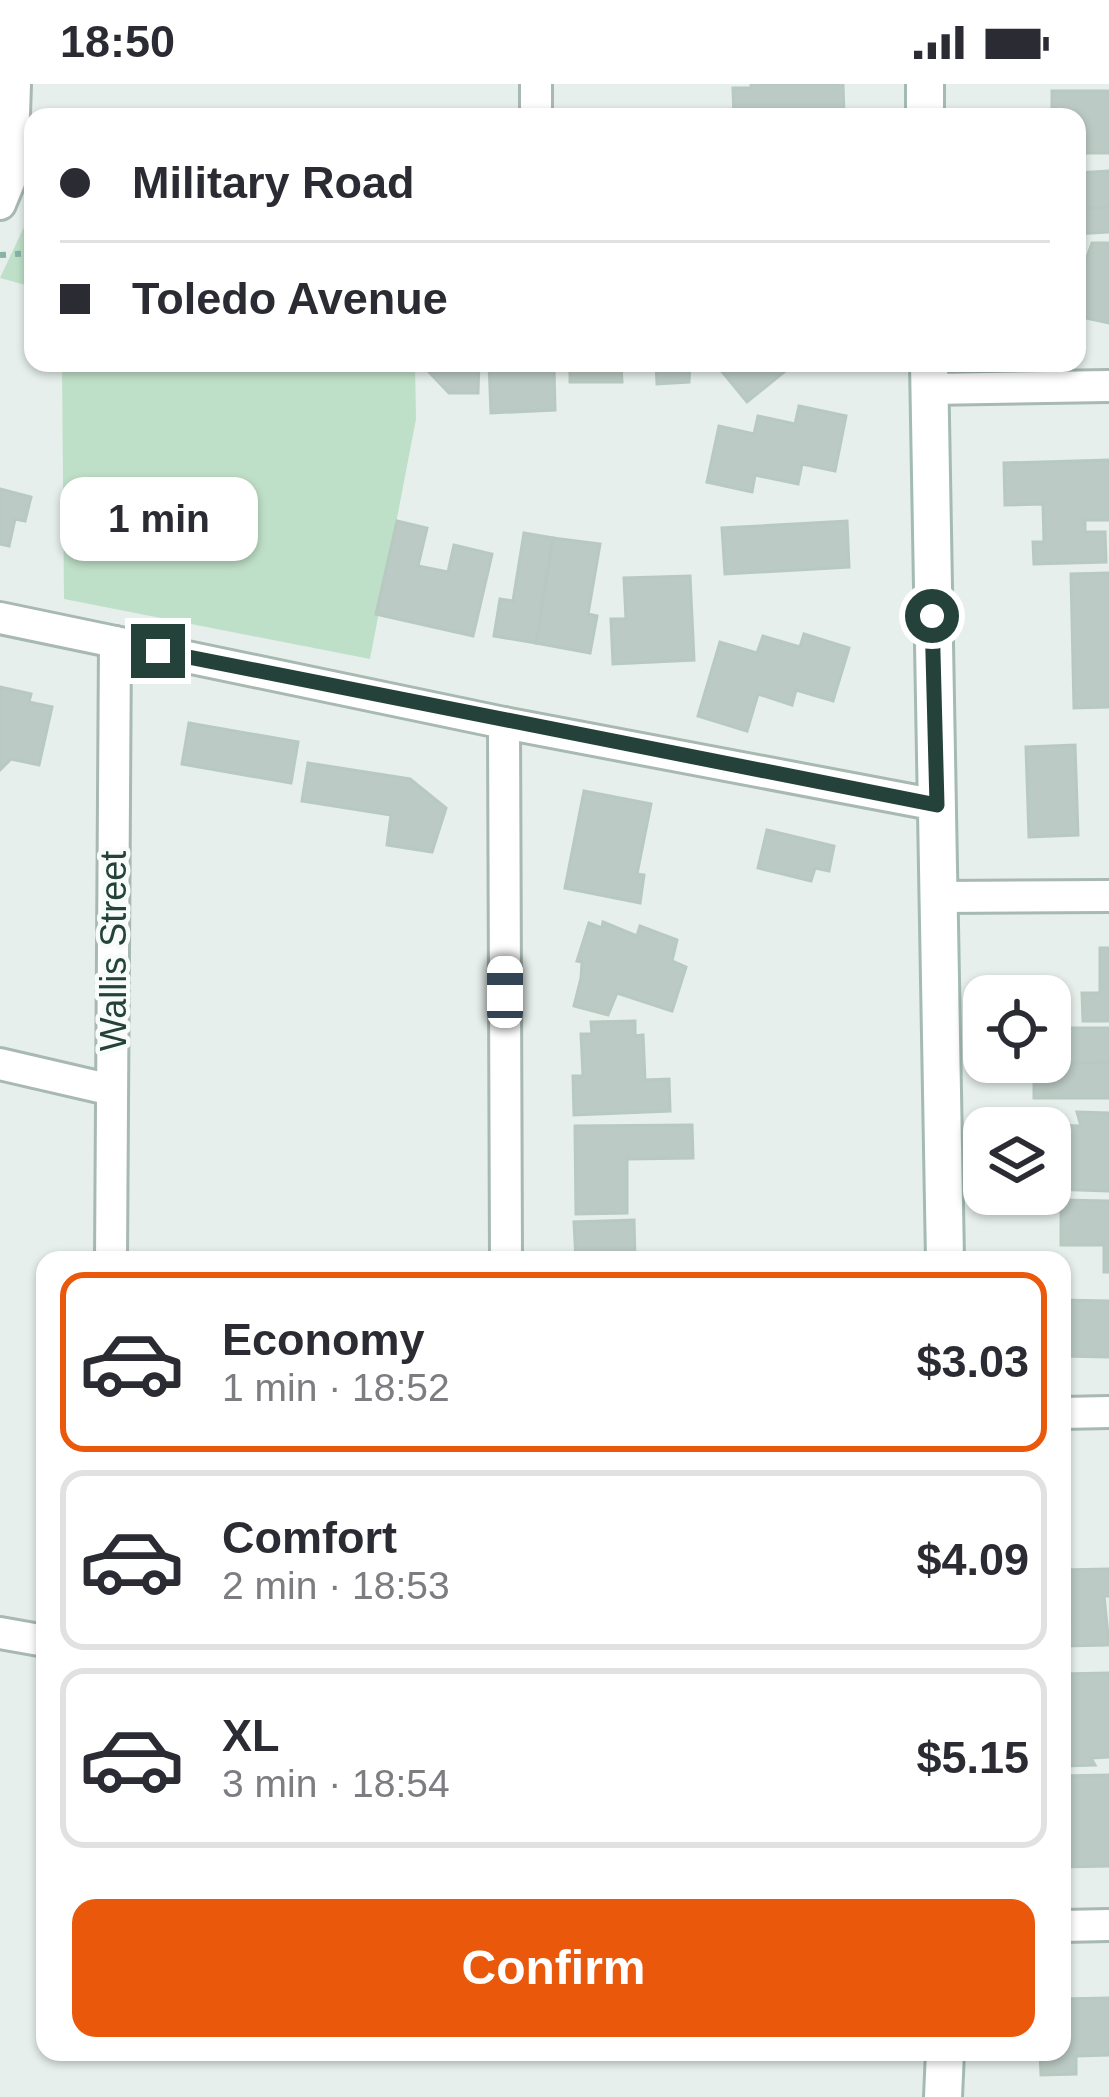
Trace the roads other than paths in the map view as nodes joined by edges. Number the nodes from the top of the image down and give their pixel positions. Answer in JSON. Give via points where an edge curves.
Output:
{"nodes":[{"id":1,"x":15,"y":84,"type":"edge"},
{"id":2,"x":0,"y":204,"type":"edge"},
{"id":3,"x":929,"y":376,"type":"edge"},
{"id":4,"x":1109,"y":386,"type":"edge"},
{"id":5,"x":0,"y":618,"type":"edge"},
{"id":6,"x":115,"y":642,"type":"junction"},
{"id":7,"x":504,"y":723,"type":"junction"},
{"id":8,"x":937,"y":805,"type":"junction"},
{"id":9,"x":1109,"y":896,"type":"edge"},
{"id":10,"x":939,"y":897,"type":"junction"},
{"id":11,"x":0,"y":1064,"type":"edge"},
{"id":12,"x":112,"y":1090,"type":"junction"},
{"id":13,"x":111,"y":1251,"type":"edge"},
{"id":14,"x":506,"y":1251,"type":"edge"},
{"id":15,"x":945,"y":1251,"type":"edge"},
{"id":16,"x":1109,"y":1412,"type":"edge"},
{"id":17,"x":1071,"y":1413,"type":"edge"},
{"id":18,"x":0,"y":1633,"type":"edge"},
{"id":19,"x":36,"y":1639,"type":"edge"},
{"id":20,"x":1109,"y":1925,"type":"edge"},
{"id":21,"x":1071,"y":1926,"type":"edge"},
{"id":22,"x":945,"y":2061,"type":"edge"},
{"id":23,"x":944,"y":2097,"type":"edge"}],
"edges":[{"from":1,"to":2,"type":"street","via":[[12,175]]},
{"from":3,"to":4,"type":"street"},
{"from":3,"to":8,"type":"street"},
{"from":5,"to":6,"type":"street"},
{"from":6,"to":7,"type":"street"},
{"from":6,"to":12,"type":"street","name":"Wallis Street"},
{"from":7,"to":8,"type":"street"},
{"from":7,"to":14,"type":"street"},
{"from":8,"to":10,"type":"street"},
{"from":9,"to":10,"type":"street"},
{"from":10,"to":15,"type":"street"},
{"from":11,"to":12,"type":"street"},
{"from":12,"to":13,"type":"street","name":"Wallis Street"},
{"from":16,"to":17,"type":"street"},
{"from":18,"to":19,"type":"street"},
{"from":20,"to":21,"type":"street"},
{"from":22,"to":23,"type":"street"}]}
